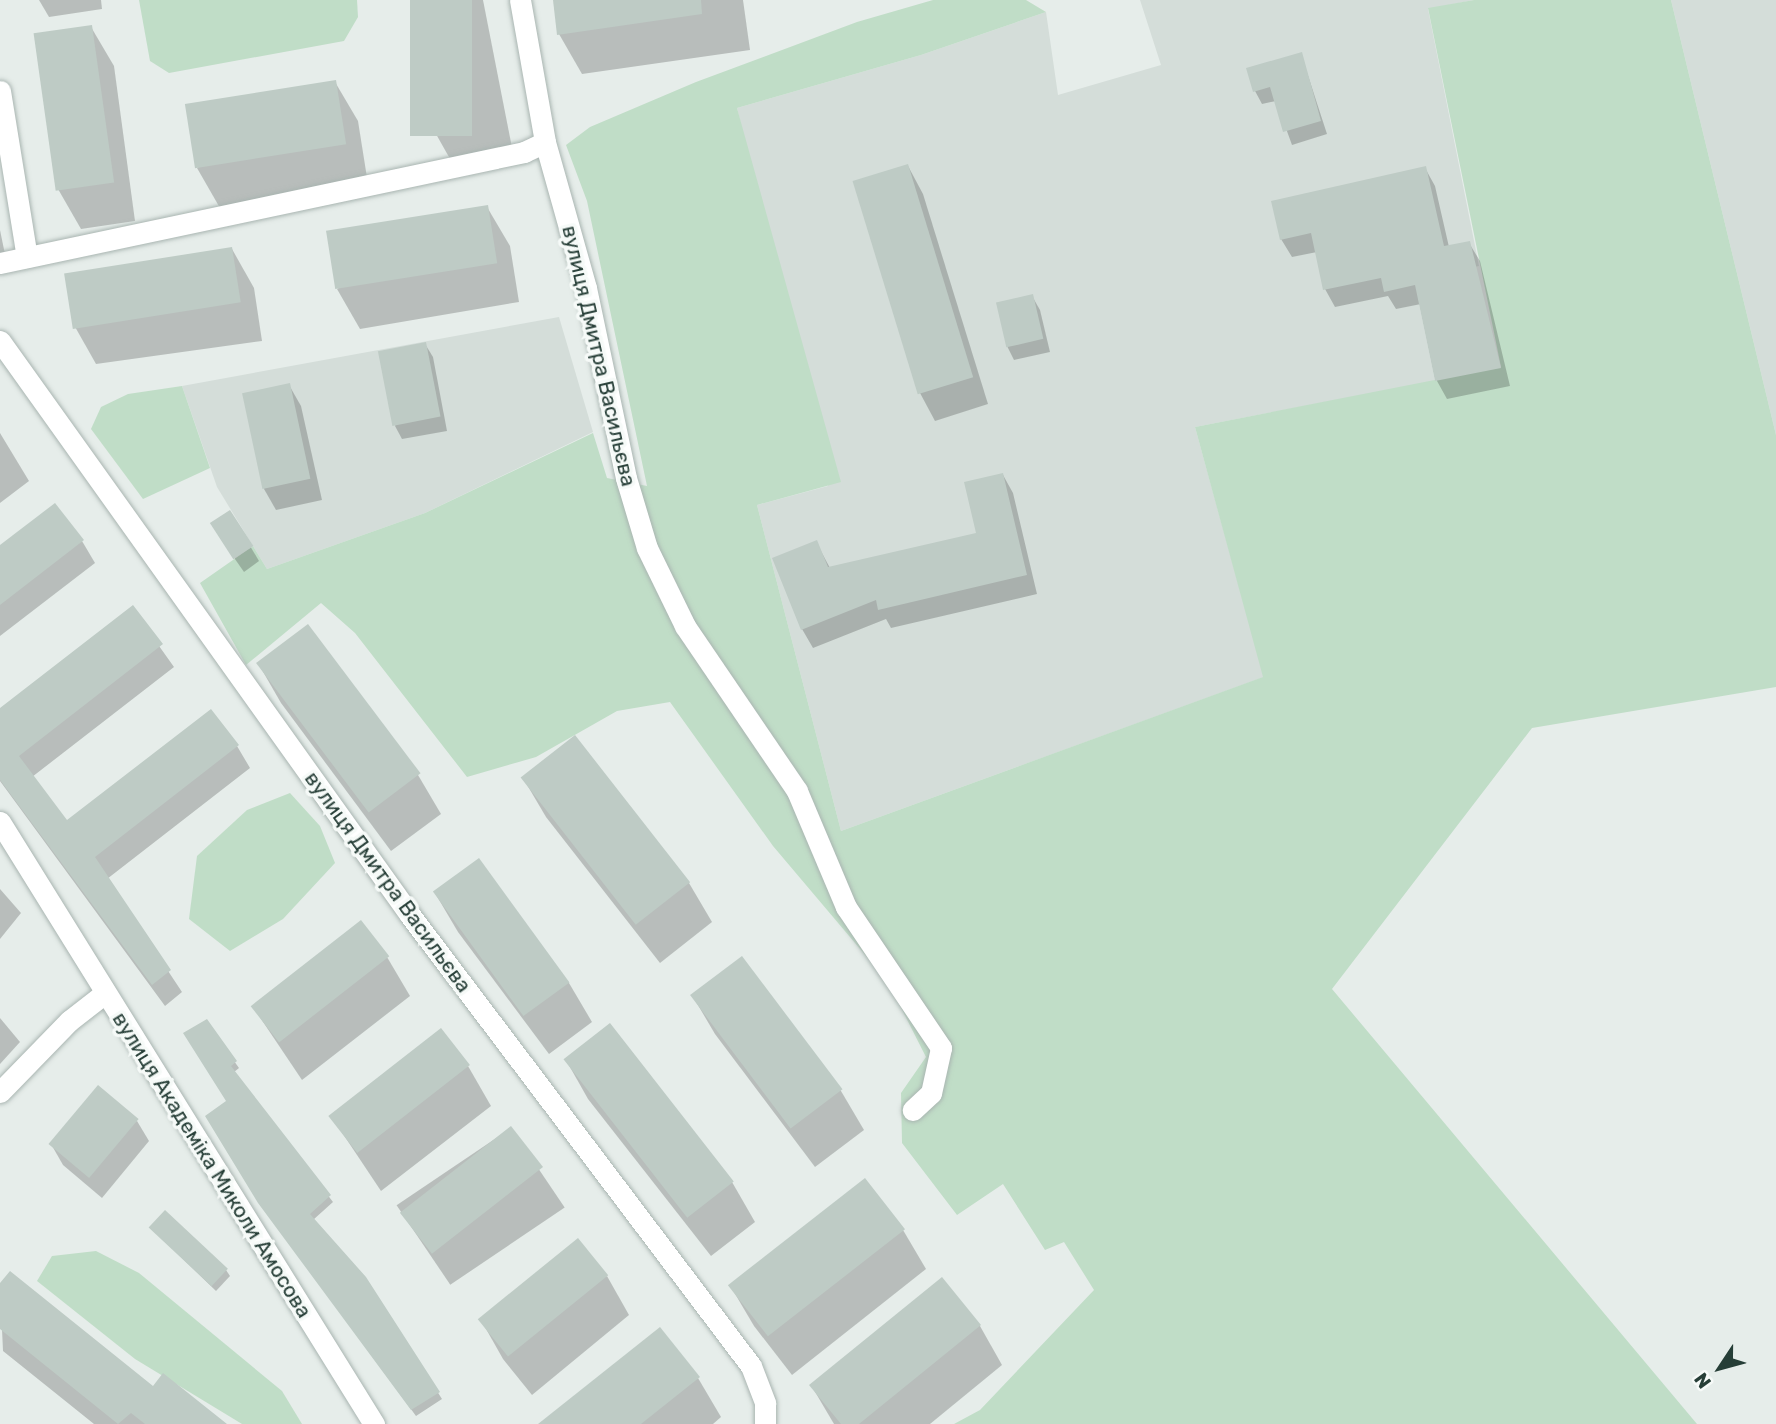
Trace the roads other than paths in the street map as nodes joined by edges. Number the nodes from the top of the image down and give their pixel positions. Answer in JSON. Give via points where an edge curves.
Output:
{"nodes":[{"id":1,"x":520,"y":0,"type":"edge"},
{"id":2,"x":0,"y":92,"type":"edge"},
{"id":3,"x":545,"y":142,"type":"junction"},
{"id":4,"x":27,"y":257,"type":"junction"},
{"id":5,"x":0,"y":263,"type":"edge"},
{"id":6,"x":0,"y":341,"type":"edge"},
{"id":7,"x":0,"y":822,"type":"edge"},
{"id":8,"x":105,"y":993,"type":"junction"},
{"id":9,"x":0,"y":1092,"type":"edge"},
{"id":10,"x":912,"y":1110,"type":"dead end"},
{"id":11,"x":374,"y":1424,"type":"edge"},
{"id":12,"x":765,"y":1424,"type":"edge"}],
"edges":[{"from":1,"to":3,"type":"street","name":"вулиця Дмитра Васильєва"},
{"from":2,"to":4,"type":"street"},
{"from":3,"to":4,"type":"street","via":[[524,152]]},
{"from":3,"to":10,"type":"street","name":"вулиця Дмитра Васильєва","via":[[586,288],[626,478],[647,548],[685,626],[797,791],[846,907],[941,1048],[931,1093]]},
{"from":4,"to":5,"type":"street"},
{"from":6,"to":12,"type":"street","name":"вулиця Дмитра Васильєва","via":[[410,915],[751,1366],[765,1403]]},
{"from":7,"to":8,"type":"street"},
{"from":8,"to":9,"type":"street","name":"вулиця Академіка Миколи Амосова","via":[[69,1021]]},
{"from":8,"to":11,"type":"street","name":"вулиця Академіка Миколи Амосова"}]}
